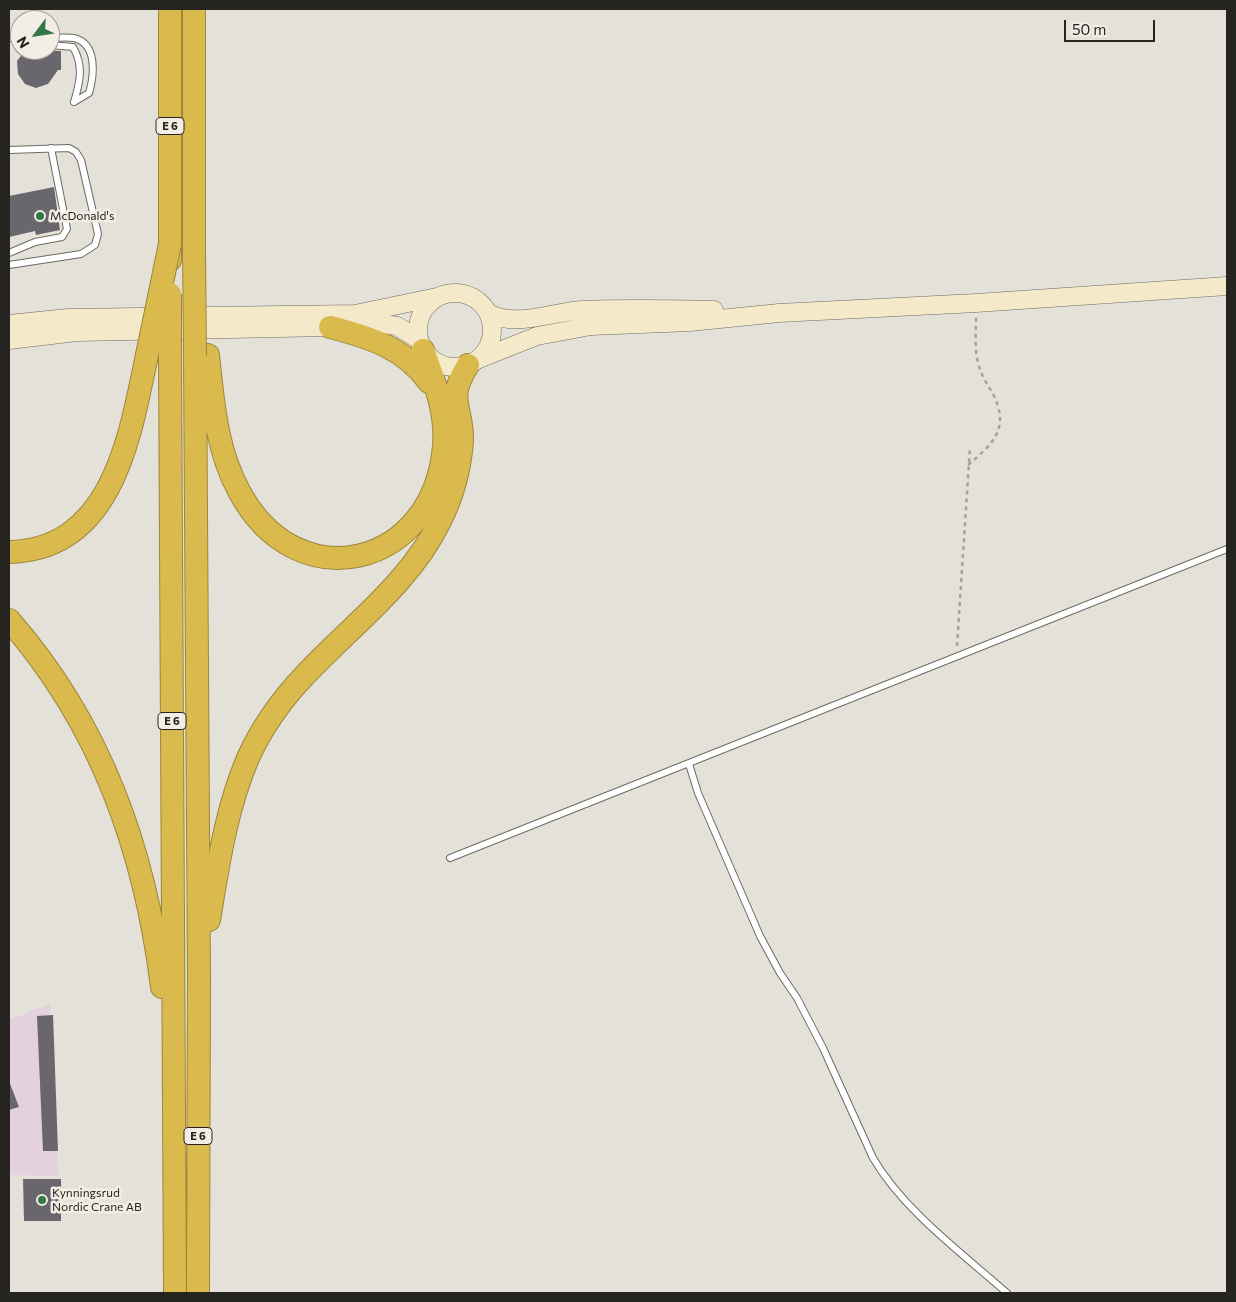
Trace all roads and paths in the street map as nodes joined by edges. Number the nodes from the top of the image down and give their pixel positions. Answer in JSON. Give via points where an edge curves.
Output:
{"nodes":[{"id":1,"x":170,"y":9,"type":"edge"},
{"id":2,"x":194,"y":9,"type":"edge"},
{"id":3,"x":60,"y":38,"type":"edge"},
{"id":4,"x":60,"y":46,"type":"edge"},
{"id":5,"x":51,"y":148,"type":"junction"},
{"id":6,"x":9,"y":150,"type":"edge"},
{"id":7,"x":170,"y":252,"type":"junction"},
{"id":8,"x":9,"y":253,"type":"edge"},
{"id":9,"x":9,"y":265,"type":"edge"},
{"id":10,"x":1227,"y":286,"type":"edge"},
{"id":11,"x":437,"y":297,"type":"junction"},
{"id":12,"x":976,"y":303,"type":"junction"},
{"id":13,"x":779,"y":312,"type":"junction"},
{"id":14,"x":488,"y":313,"type":"junction"},
{"id":15,"x":9,"y":324,"type":"edge"},
{"id":16,"x":330,"y":327,"type":"junction"},
{"id":17,"x":9,"y":340,"type":"edge"},
{"id":18,"x":420,"y":344,"type":"junction"},
{"id":19,"x":202,"y":356,"type":"junction"},
{"id":20,"x":474,"y":362,"type":"junction"},
{"id":21,"x":438,"y":394,"type":"junction"},
{"id":22,"x":970,"y":447,"type":"dead end"},
{"id":23,"x":968,"y":465,"type":"junction"},
{"id":24,"x":1227,"y":549,"type":"edge"},
{"id":25,"x":9,"y":552,"type":"edge"},
{"id":26,"x":9,"y":620,"type":"edge"},
{"id":27,"x":957,"y":655,"type":"junction"},
{"id":28,"x":690,"y":764,"type":"junction"},
{"id":29,"x":450,"y":858,"type":"dead end"},
{"id":30,"x":199,"y":979,"type":"junction"},
{"id":31,"x":175,"y":1085,"type":"junction"},
{"id":32,"x":175,"y":1293,"type":"edge"},
{"id":33,"x":198,"y":1293,"type":"edge"},
{"id":34,"x":1007,"y":1293,"type":"edge"}],
"edges":[{"from":1,"to":7,"type":"highway","number":"E 6"},
{"from":2,"to":19,"type":"highway","number":"E 6","bridge":true,"via":[[194,190]]},
{"from":3,"to":4,"type":"lane","via":[[75,38],[83,43],[94,67],[89,93],[74,102],[80,79],[79,58],[73,47]]},
{"from":5,"to":6,"type":"lane"},
{"from":5,"to":8,"type":"lane","via":[[66,234]]},
{"from":5,"to":9,"type":"lane","via":[[69,148],[81,160],[98,239],[81,254]]},
{"from":7,"to":25,"type":"highway","bridge":true,"via":[[134,418],[124,451],[100,503],[81,525],[60,540],[34,550]]},
{"from":7,"to":31,"type":"highway","number":"E 6","bridge":true},
{"from":10,"to":12,"type":"main road"},
{"from":11,"to":14,"type":"main road","via":[[449,293],[469,295]]},
{"from":11,"to":15,"type":"main road","via":[[355,314],[68,318]]},
{"from":11,"to":18,"type":"main road","via":[[420,317]]},
{"from":12,"to":13,"type":"main road"},
{"from":12,"to":23,"type":"path","via":[[978,365],[998,406],[1000,418],[999,431],[993,442]]},
{"from":13,"to":14,"type":"main road","via":[[582,310],[514,320]]},
{"from":13,"to":20,"type":"main road","via":[[690,322],[572,328],[537,336]]},
{"from":14,"to":20,"type":"main road","via":[[491,337],[487,349]]},
{"from":16,"to":17,"type":"main road","via":[[77,332]]},
{"from":16,"to":18,"type":"main road","via":[[389,324]]},
{"from":16,"to":21,"type":"highway","via":[[365,337],[405,356]]},
{"from":18,"to":20,"type":"main road","via":[[432,360],[443,366],[456,368]]},
{"from":18,"to":21,"type":"highway"},
{"from":19,"to":21,"type":"highway","via":[[219,437],[240,492],[261,523],[273,534],[288,544],[320,556],[352,558],[381,549],[418,517],[432,491],[442,458],[444,430]]},
{"from":19,"to":30,"type":"highway","number":"E 6"},
{"from":20,"to":30,"type":"highway","via":[[455,393],[462,439],[457,472],[446,509],[430,540],[404,578],[293,690],[274,713],[248,758],[218,865]]},
{"from":22,"to":23,"type":"path"},
{"from":23,"to":27,"type":"path"},
{"from":24,"to":27,"type":"lane"},
{"from":26,"to":31,"type":"highway","via":[[70,703],[103,765],[127,824],[151,912]]},
{"from":27,"to":28,"type":"lane"},
{"from":28,"to":29,"type":"lane"},
{"from":28,"to":34,"type":"lane","via":[[698,792],[760,936],[823,1048],[873,1158],[900,1196]]},
{"from":30,"to":33,"type":"highway","number":"E 6"},
{"from":31,"to":32,"type":"highway","number":"E 6"}]}
